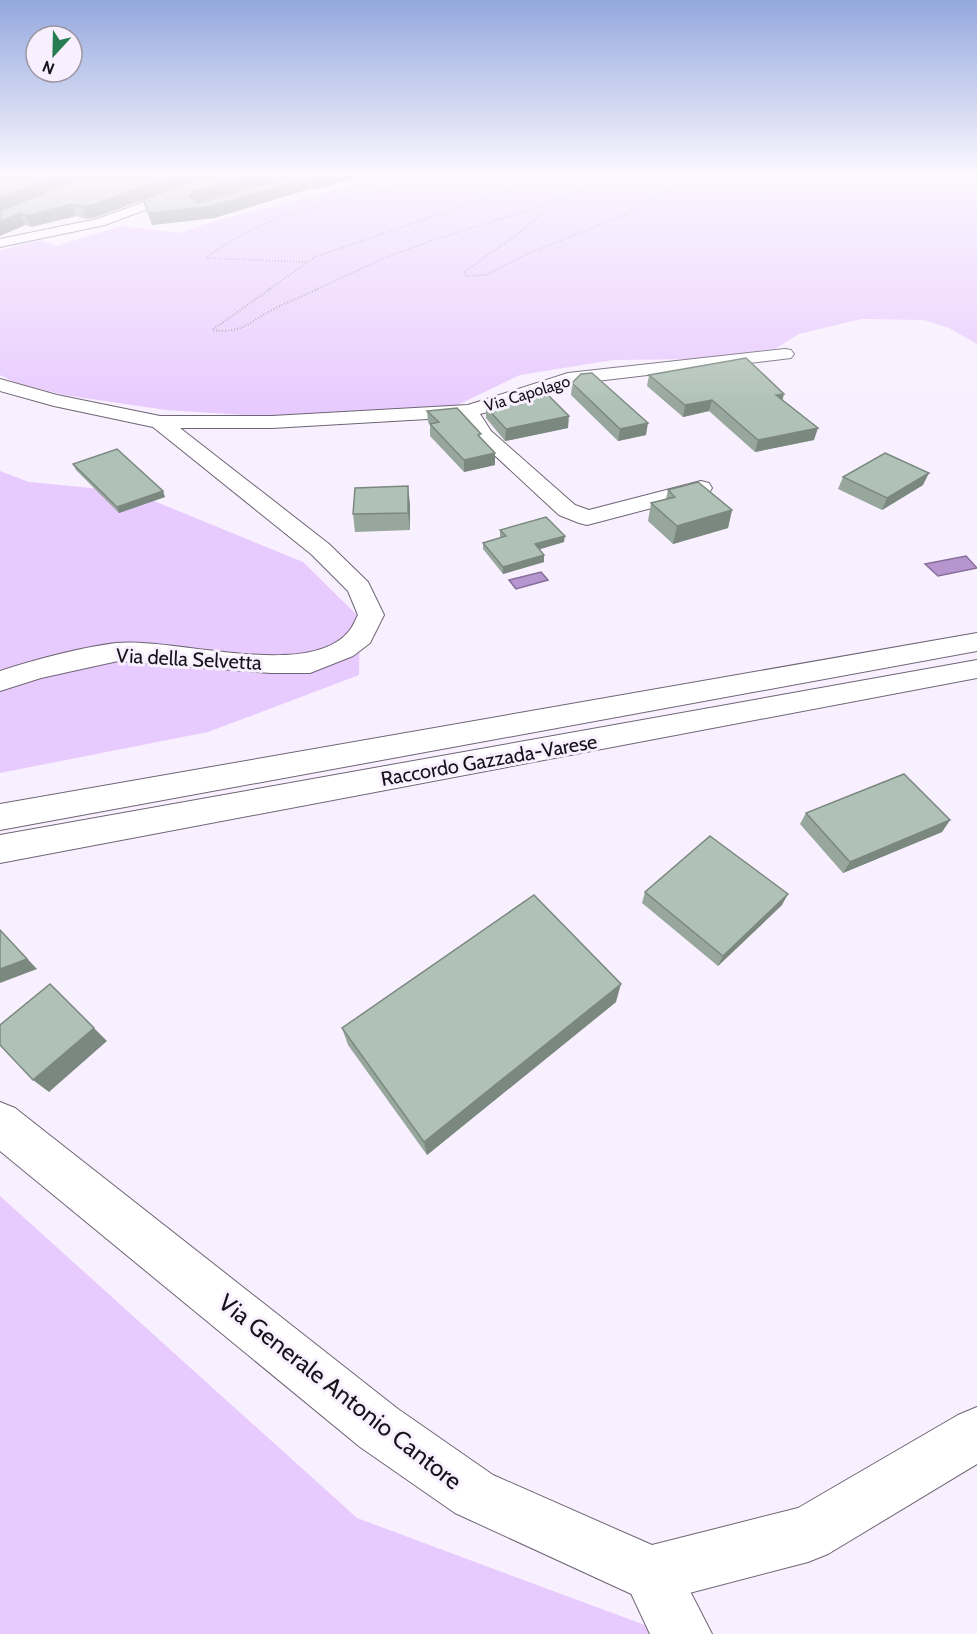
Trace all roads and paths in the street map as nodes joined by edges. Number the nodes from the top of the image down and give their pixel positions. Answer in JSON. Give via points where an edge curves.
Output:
{"nodes":[{"id":1,"x":212,"y":252,"type":"edge"},
{"id":2,"x":329,"y":252,"type":"edge"},
{"id":3,"x":403,"y":252,"type":"edge"},
{"id":4,"x":492,"y":252,"type":"edge"},
{"id":5,"x":532,"y":252,"type":"edge"},
{"id":6,"x":307,"y":262,"type":"junction"},
{"id":7,"x":785,"y":354,"type":"dead end"},
{"id":8,"x":0,"y":385,"type":"edge"},
{"id":9,"x":468,"y":411,"type":"junction"},
{"id":10,"x":160,"y":422,"type":"junction"},
{"id":11,"x":701,"y":488,"type":"edge"},
{"id":12,"x":977,"y":642,"type":"edge"},
{"id":13,"x":343,"y":650,"type":"joint"},
{"id":14,"x":977,"y":669,"type":"edge"},
{"id":15,"x":0,"y":681,"type":"edge"},
{"id":16,"x":0,"y":817,"type":"edge"},
{"id":17,"x":0,"y":849,"type":"edge"},
{"id":18,"x":0,"y":1123,"type":"edge"},
{"id":19,"x":977,"y":1434,"type":"edge"},
{"id":20,"x":651,"y":1574,"type":"junction"},
{"id":21,"x":682,"y":1634,"type":"edge"}],
"edges":[{"from":1,"to":6,"type":"path","via":[[206,258]]},
{"from":2,"to":6,"type":"path"},
{"from":3,"to":6,"type":"path","via":[[270,311],[250,325],[228,332],[212,330]]},
{"from":4,"to":5,"type":"path","via":[[464,272],[466,276],[486,275]]},
{"from":7,"to":9,"type":"main road","name":"Via Capolago","via":[[568,379]]},
{"from":8,"to":10,"type":"main road","name":"Via Capolago"},
{"from":9,"to":10,"type":"main road","name":"Via Capolago","via":[[272,422]]},
{"from":9,"to":11,"type":"main road","via":[[484,435],[567,510],[587,519]]},
{"from":10,"to":13,"type":"main road","name":"Via Capolago","via":[[320,549],[359,588],[371,615],[360,637]]},
{"from":12,"to":16,"type":"main road","name":"Raccordo Gazzada-Varese"},
{"from":13,"to":15,"type":"main road","name":"Via della Selvetta","via":[[310,664],[118,652]]},
{"from":14,"to":17,"type":"main road","name":"Raccordo Gazzada-Varese"},
{"from":18,"to":20,"type":"main road","name":"Via Generale Antonio Cantore","via":[[379,1428],[474,1494]]},
{"from":19,"to":20,"type":"main road","via":[[808,1534]]},
{"from":20,"to":21,"type":"main road"}]}
